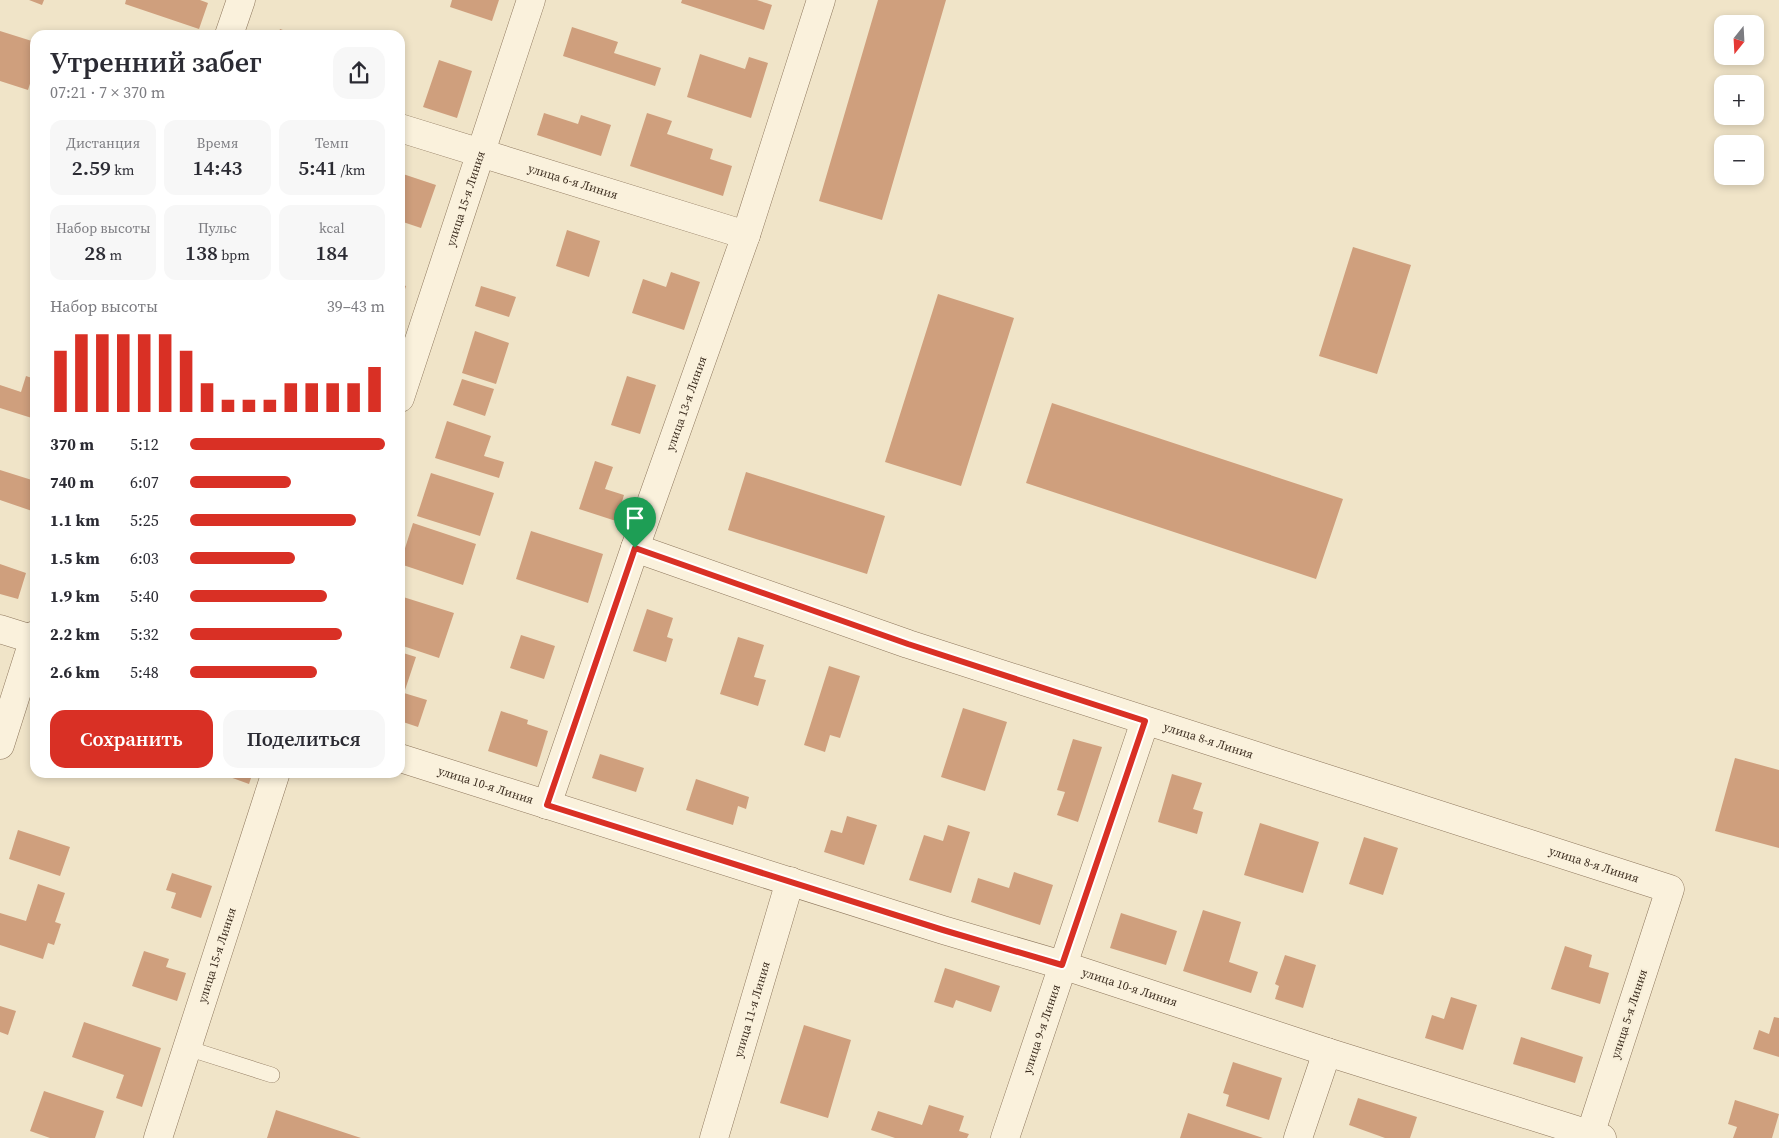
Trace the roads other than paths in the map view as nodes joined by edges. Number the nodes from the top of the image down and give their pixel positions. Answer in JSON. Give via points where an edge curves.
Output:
{"nodes":[{"id":1,"x":241,"y":0,"type":"edge"},
{"id":2,"x":532,"y":0,"type":"edge"},
{"id":3,"x":821,"y":0,"type":"edge"},
{"id":4,"x":232,"y":30,"type":"edge"},
{"id":5,"x":405,"y":129,"type":"edge"},
{"id":6,"x":482,"y":152,"type":"junction"},
{"id":7,"x":746,"y":235,"type":"junction"},
{"id":8,"x":405,"y":383,"type":"edge"},
{"id":9,"x":635,"y":548,"type":"junction"},
{"id":10,"x":0,"y":629,"type":"edge"},
{"id":11,"x":30,"y":638,"type":"edge"},
{"id":12,"x":30,"y":651,"type":"edge"},
{"id":13,"x":1145,"y":721,"type":"junction"},
{"id":14,"x":0,"y":745,"type":"edge"},
{"id":15,"x":405,"y":760,"type":"edge"},
{"id":16,"x":274,"y":778,"type":"edge"},
{"id":17,"x":547,"y":805,"type":"junction"},
{"id":18,"x":790,"y":881,"type":"junction"},
{"id":19,"x":1670,"y":889,"type":"joint"},
{"id":20,"x":1062,"y":965,"type":"junction"},
{"id":21,"x":187,"y":1048,"type":"junction"},
{"id":22,"x":1326,"y":1052,"type":"junction"},
{"id":23,"x":272,"y":1075,"type":"dead end"},
{"id":24,"x":1594,"y":1137,"type":"edge"},
{"id":25,"x":158,"y":1138,"type":"edge"},
{"id":26,"x":714,"y":1138,"type":"edge"},
{"id":27,"x":1005,"y":1138,"type":"edge"},
{"id":28,"x":1298,"y":1138,"type":"edge"}],
"edges":[{"from":1,"to":4,"type":"street"},
{"from":2,"to":6,"type":"street","name":"улица 15-я Линия"},
{"from":3,"to":7,"type":"street","name":"улица 13-я Линия"},
{"from":5,"to":6,"type":"street","name":"улица 6-я Линия"},
{"from":6,"to":7,"type":"street","name":"улица 6-я Линия"},
{"from":6,"to":8,"type":"street","name":"улица 15-я Линия"},
{"from":7,"to":9,"type":"street","name":"улица 13-я Линия"},
{"from":9,"to":13,"type":"street","name":"улица 8-я Линия","via":[[908,644]]},
{"from":9,"to":17,"type":"street","name":"улица 13-я Линия"},
{"from":10,"to":11,"type":"street"},
{"from":12,"to":14,"type":"street"},
{"from":13,"to":19,"type":"street","name":"улица 8-я Линия"},
{"from":13,"to":20,"type":"street","name":"улица 9-я Линия"},
{"from":15,"to":17,"type":"street","name":"улица 10-я Линия"},
{"from":16,"to":21,"type":"street","name":"улица 15-я Линия"},
{"from":17,"to":18,"type":"street","name":"улица 10-я Линия"},
{"from":18,"to":20,"type":"street","name":"улица 10-я Линия"},
{"from":18,"to":26,"type":"street","name":"улица 11-я Линия"},
{"from":19,"to":24,"type":"street","name":"улица 5-я Линия"},
{"from":20,"to":22,"type":"street","name":"улица 10-я Линия"},
{"from":20,"to":27,"type":"street","name":"улица 9-я Линия"},
{"from":21,"to":23,"type":"lane"},
{"from":21,"to":25,"type":"street","name":"улица 15-я Линия"},
{"from":22,"to":24,"type":"street","name":"улица 10-я Линия"},
{"from":22,"to":28,"type":"street"}]}
